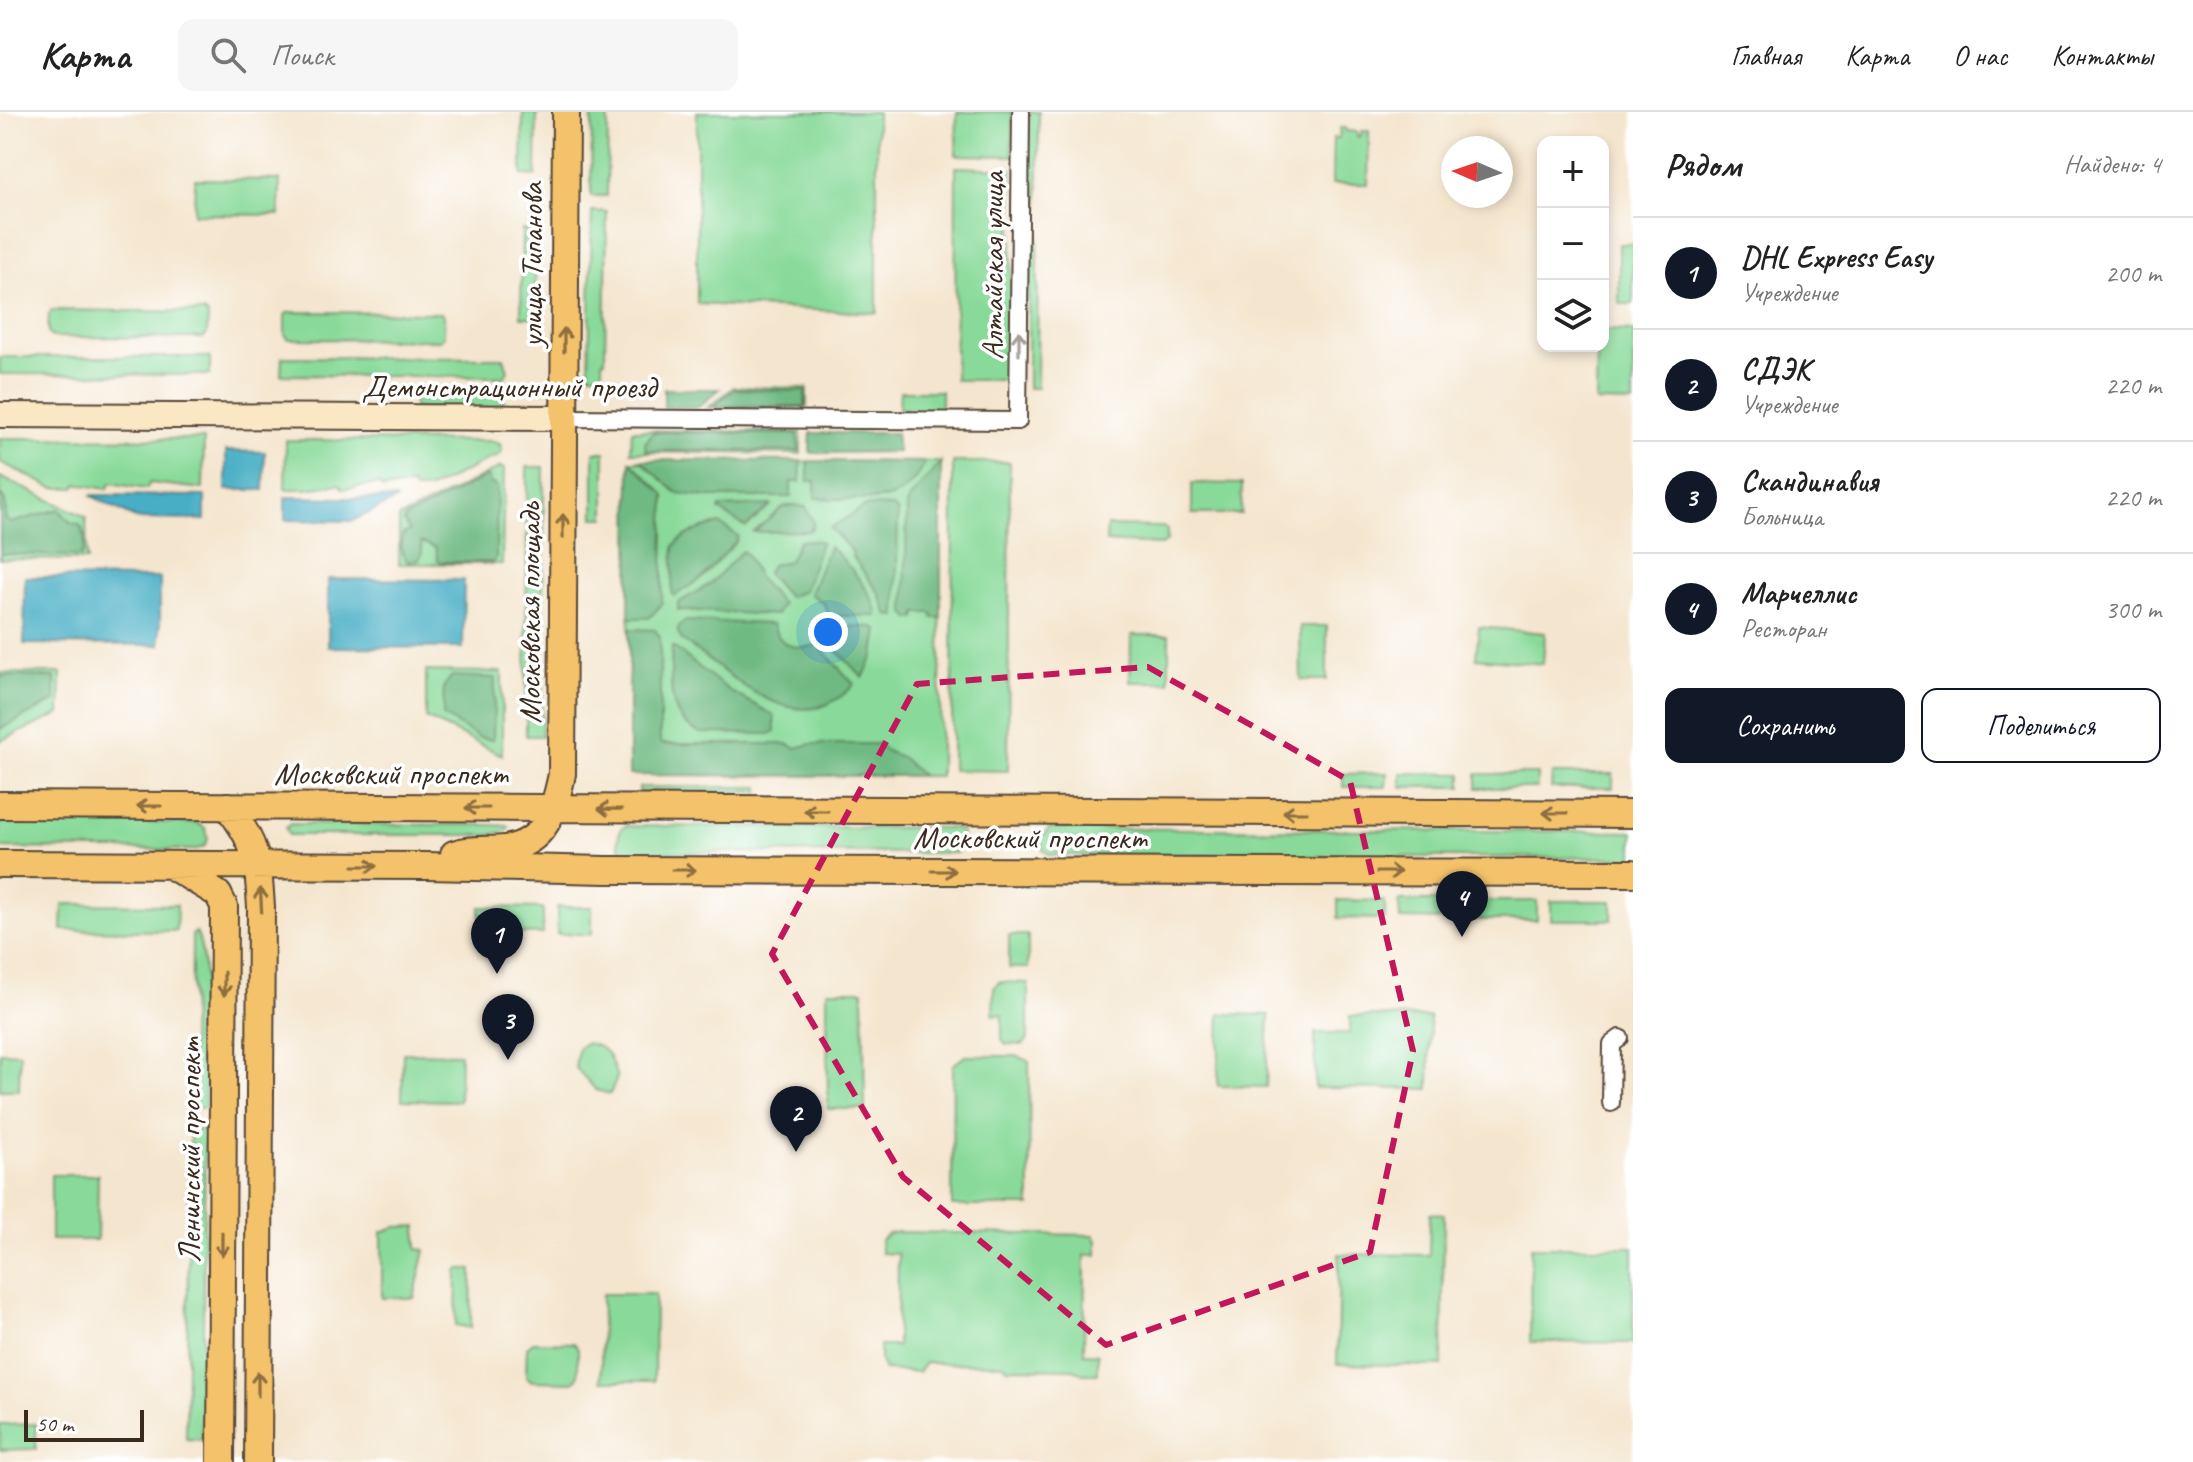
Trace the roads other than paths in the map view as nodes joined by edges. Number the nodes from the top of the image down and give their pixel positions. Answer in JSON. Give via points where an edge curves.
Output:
{"nodes":[{"id":1,"x":566,"y":112,"type":"edge"},
{"id":2,"x":1021,"y":112,"type":"edge"},
{"id":3,"x":0,"y":415,"type":"edge"},
{"id":4,"x":564,"y":418,"type":"junction"},
{"id":5,"x":1018,"y":421,"type":"joint"},
{"id":6,"x":0,"y":805,"type":"edge"},
{"id":7,"x":227,"y":806,"type":"junction"},
{"id":8,"x":555,"y":808,"type":"junction"},
{"id":9,"x":1633,"y":814,"type":"edge"},
{"id":10,"x":0,"y":864,"type":"edge"},
{"id":11,"x":172,"y":866,"type":"junction"},
{"id":12,"x":259,"y":866,"type":"junction"},
{"id":13,"x":426,"y":866,"type":"junction"},
{"id":14,"x":1633,"y":873,"type":"edge"},
{"id":15,"x":1620,"y":1038,"type":"dead end"},
{"id":16,"x":1611,"y":1103,"type":"dead end"},
{"id":17,"x":221,"y":1462,"type":"edge"},
{"id":18,"x":258,"y":1462,"type":"edge"}],
"edges":[{"from":4,"to":1,"type":"main road","name":"улица Типанова","one_way":true},
{"from":5,"to":2,"type":"street","name":"Алтайская улица","one_way":true},
{"from":3,"to":4,"type":"street","name":"Демонстрационный проезд"},
{"from":4,"to":5,"type":"street","name":"Демонстрационный проезд"},
{"from":8,"to":4,"type":"main road","name":"Московская площадь","one_way":true,"via":[[562,774]]},
{"from":7,"to":6,"type":"main road","name":"Московский проспект","one_way":true},
{"from":8,"to":7,"type":"main road","name":"Московский проспект","one_way":true},
{"from":7,"to":12,"type":"main road","name":"Московский проспект"},
{"from":9,"to":8,"type":"main road","name":"Московский проспект","one_way":true},
{"from":8,"to":13,"type":"main road","name":"Московский проспект","via":[[535,837],[519,845],[464,850]]},
{"from":10,"to":11,"type":"main road","name":"Московский проспект"},
{"from":11,"to":12,"type":"main road","name":"Московский проспект"},
{"from":11,"to":17,"type":"main road","name":"Ленинский проспект","one_way":true,"via":[[218,894],[224,906]]},
{"from":12,"to":13,"type":"main road","name":"Московский проспект","one_way":true},
{"from":18,"to":12,"type":"main road","one_way":true},
{"from":13,"to":14,"type":"main road","name":"Московский проспект","one_way":true},
{"from":15,"to":16,"type":"street","via":[[1612,1044]]}]}
